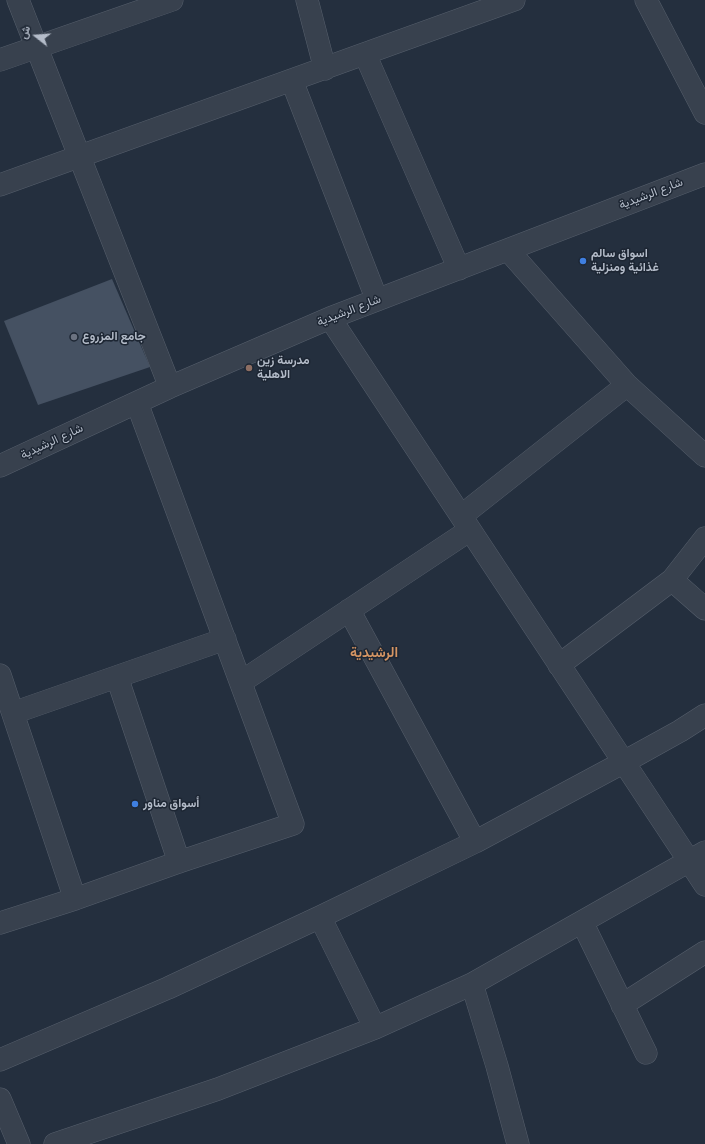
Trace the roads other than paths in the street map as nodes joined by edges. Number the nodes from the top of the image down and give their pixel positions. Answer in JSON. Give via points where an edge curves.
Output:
{"nodes":[{"id":1,"x":18,"y":0,"type":"edge"},
{"id":2,"x":172,"y":0,"type":"edge"},
{"id":3,"x":307,"y":0,"type":"edge"},
{"id":4,"x":514,"y":0,"type":"edge"},
{"id":5,"x":646,"y":0,"type":"edge"},
{"id":6,"x":487,"y":5,"type":"edge"},
{"id":7,"x":36,"y":48,"type":"junction"},
{"id":8,"x":365,"y":54,"type":"junction"},
{"id":9,"x":0,"y":60,"type":"edge"},
{"id":10,"x":325,"y":69,"type":"junction"},
{"id":11,"x":292,"y":81,"type":"junction"},
{"id":12,"x":705,"y":113,"type":"edge"},
{"id":13,"x":80,"y":157,"type":"junction"},
{"id":14,"x":705,"y":174,"type":"edge"},
{"id":15,"x":0,"y":185,"type":"edge"},
{"id":16,"x":508,"y":250,"type":"junction"},
{"id":17,"x":459,"y":269,"type":"junction"},
{"id":18,"x":377,"y":300,"type":"junction"},
{"id":19,"x":330,"y":318,"type":"junction"},
{"id":20,"x":627,"y":385,"type":"junction"},
{"id":21,"x":170,"y":387,"type":"junction"},
{"id":22,"x":137,"y":403,"type":"junction"},
{"id":23,"x":705,"y":456,"type":"edge"},
{"id":24,"x":0,"y":466,"type":"edge"},
{"id":25,"x":465,"y":523,"type":"junction"},
{"id":26,"x":705,"y":538,"type":"edge"},
{"id":27,"x":672,"y":580,"type":"junction"},
{"id":28,"x":705,"y":609,"type":"edge"},
{"id":29,"x":350,"y":610,"type":"junction"},
{"id":30,"x":225,"y":639,"type":"junction"},
{"id":31,"x":559,"y":665,"type":"junction"},
{"id":32,"x":0,"y":675,"type":"edge"},
{"id":33,"x":117,"y":677,"type":"junction"},
{"id":34,"x":241,"y":682,"type":"junction"},
{"id":35,"x":13,"y":713,"type":"junction"},
{"id":36,"x":705,"y":715,"type":"edge"},
{"id":37,"x":624,"y":762,"type":"junction"},
{"id":38,"x":474,"y":842,"type":"junction"},
{"id":39,"x":697,"y":857,"type":"edge"},
{"id":40,"x":179,"y":862,"type":"junction"},
{"id":41,"x":705,"y":885,"type":"edge"},
{"id":42,"x":75,"y":899,"type":"junction"},
{"id":43,"x":320,"y":917,"type":"junction"},
{"id":44,"x":582,"y":922,"type":"junction"},
{"id":45,"x":0,"y":923,"type":"edge"},
{"id":46,"x":705,"y":952,"type":"edge"},
{"id":47,"x":472,"y":984,"type":"junction"},
{"id":48,"x":622,"y":1005,"type":"junction"},
{"id":49,"x":375,"y":1028,"type":"junction"},
{"id":50,"x":646,"y":1053,"type":"dead end"},
{"id":51,"x":0,"y":1060,"type":"edge"},
{"id":52,"x":0,"y":1099,"type":"edge"},
{"id":53,"x":18,"y":1144,"type":"edge"},
{"id":54,"x":55,"y":1144,"type":"edge"},
{"id":55,"x":518,"y":1144,"type":"edge"}],
"edges":[{"from":1,"to":7,"type":"street"},
{"from":2,"to":7,"type":"street"},
{"from":3,"to":10,"type":"street"},
{"from":4,"to":6,"type":"street"},
{"from":5,"to":12,"type":"street"},
{"from":6,"to":8,"type":"street"},
{"from":7,"to":9,"type":"street"},
{"from":7,"to":13,"type":"street"},
{"from":8,"to":10,"type":"street"},
{"from":8,"to":17,"type":"street"},
{"from":10,"to":11,"type":"street"},
{"from":11,"to":13,"type":"street"},
{"from":11,"to":18,"type":"street"},
{"from":13,"to":15,"type":"street"},
{"from":13,"to":21,"type":"street"},
{"from":14,"to":16,"type":"street","name":"شارع الرشيدية"},
{"from":16,"to":17,"type":"street","name":"شارع الرشيدية"},
{"from":16,"to":20,"type":"street"},
{"from":17,"to":18,"type":"street","name":"شارع الرشيدية"},
{"from":18,"to":19,"type":"street","name":"شارع الرشيدية"},
{"from":19,"to":21,"type":"street","name":"شارع الرشيدية"},
{"from":19,"to":25,"type":"street"},
{"from":20,"to":23,"type":"street"},
{"from":20,"to":25,"type":"street"},
{"from":21,"to":22,"type":"street","name":"شارع الرشيدية"},
{"from":22,"to":24,"type":"street","name":"شارع الرشيدية"},
{"from":22,"to":30,"type":"street"},
{"from":25,"to":29,"type":"street"},
{"from":25,"to":31,"type":"street"},
{"from":26,"to":27,"type":"street"},
{"from":27,"to":28,"type":"street"},
{"from":27,"to":31,"type":"street"},
{"from":29,"to":34,"type":"street"},
{"from":29,"to":38,"type":"street"},
{"from":30,"to":33,"type":"street"},
{"from":30,"to":34,"type":"street"},
{"from":31,"to":37,"type":"street"},
{"from":32,"to":35,"type":"street"},
{"from":33,"to":35,"type":"street"},
{"from":33,"to":40,"type":"street"},
{"from":34,"to":40,"type":"street","via":[[294,824]]},
{"from":35,"to":42,"type":"street"},
{"from":36,"to":37,"type":"street"},
{"from":37,"to":38,"type":"street"},
{"from":37,"to":39,"type":"street"},
{"from":38,"to":43,"type":"street"},
{"from":39,"to":41,"type":"street"},
{"from":39,"to":44,"type":"street"},
{"from":40,"to":42,"type":"street"},
{"from":42,"to":45,"type":"street"},
{"from":43,"to":49,"type":"street"},
{"from":43,"to":51,"type":"street","via":[[168,988]]},
{"from":44,"to":47,"type":"street"},
{"from":44,"to":48,"type":"street"},
{"from":46,"to":48,"type":"street"},
{"from":47,"to":49,"type":"street"},
{"from":47,"to":55,"type":"street"},
{"from":48,"to":50,"type":"street"},
{"from":49,"to":54,"type":"street","via":[[218,1089]]},
{"from":52,"to":53,"type":"street"}]}
